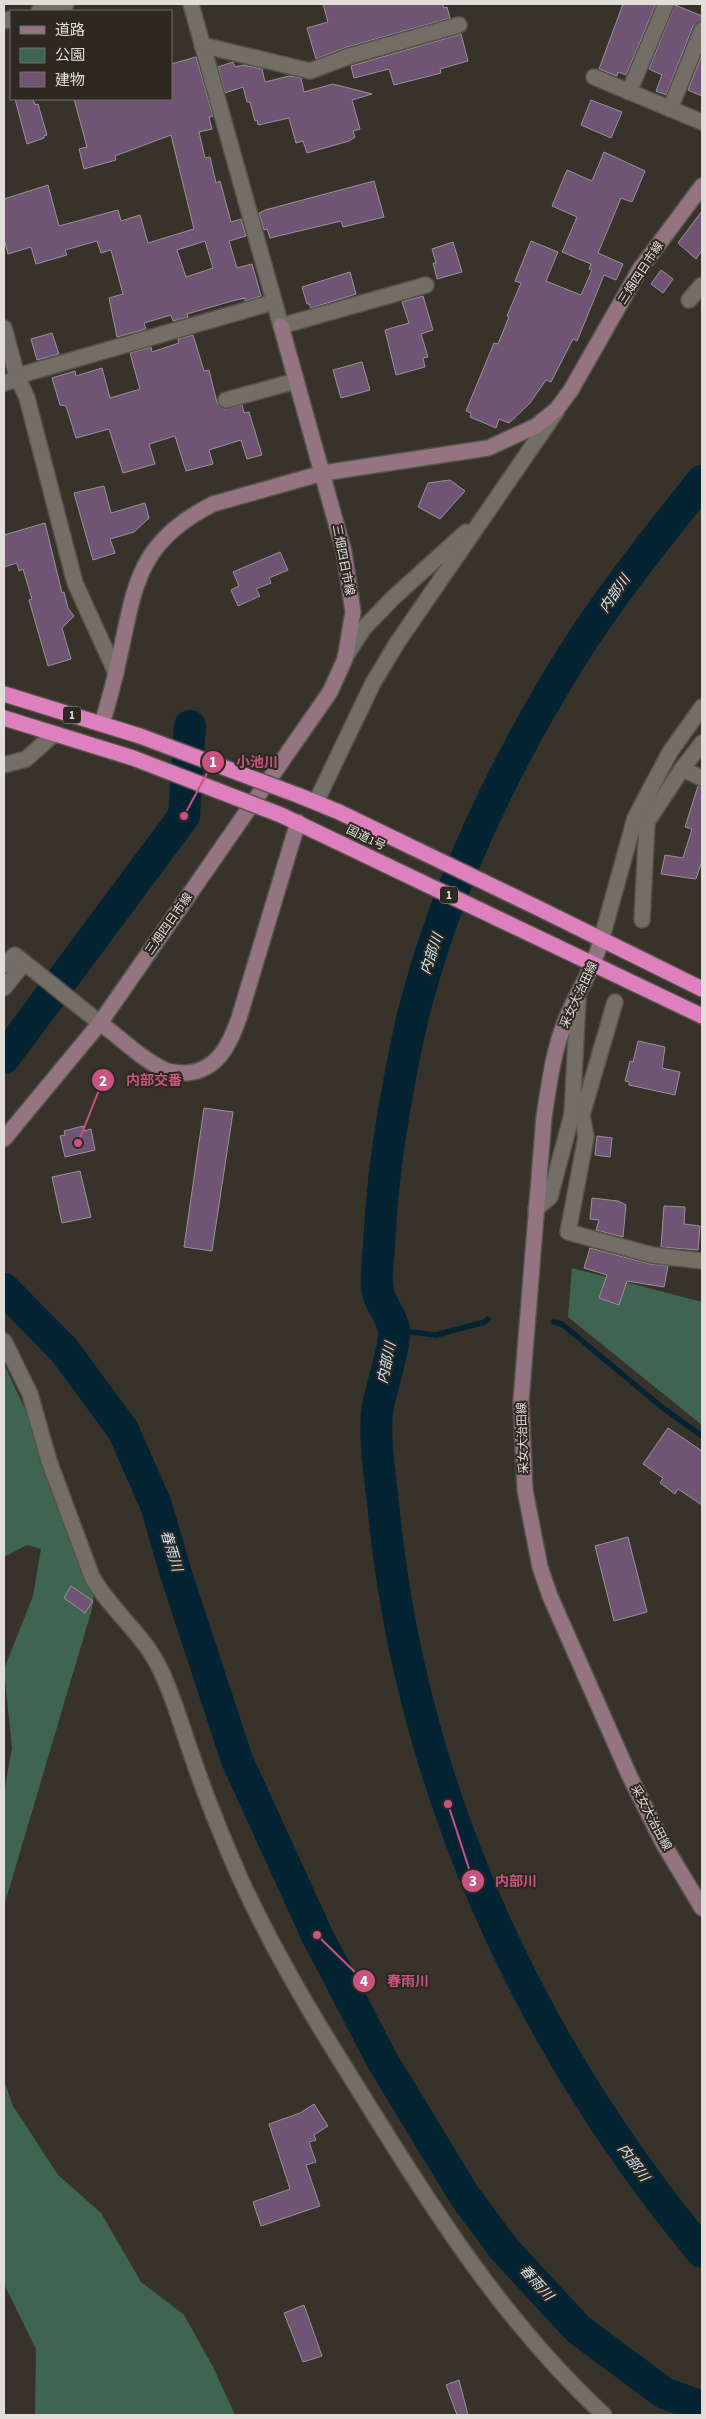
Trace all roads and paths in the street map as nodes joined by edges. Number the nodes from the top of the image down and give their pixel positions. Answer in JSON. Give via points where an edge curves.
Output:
{"nodes":[{"id":1,"x":66,"y":4,"type":"edge"},
{"id":2,"x":191,"y":4,"type":"edge"},
{"id":3,"x":666,"y":4,"type":"edge"},
{"id":4,"x":43,"y":10,"type":"edge"},
{"id":5,"x":459,"y":25,"type":"dead end"},
{"id":6,"x":702,"y":30,"type":"edge"},
{"id":7,"x":202,"y":45,"type":"junction"},
{"id":8,"x":594,"y":77,"type":"dead end"},
{"id":9,"x":629,"y":92,"type":"junction"},
{"id":10,"x":670,"y":109,"type":"junction"},
{"id":11,"x":702,"y":122,"type":"edge"},
{"id":12,"x":702,"y":186,"type":"edge"},
{"id":13,"x":426,"y":285,"type":"dead end"},
{"id":14,"x":702,"y":285,"type":"edge"},
{"id":15,"x":689,"y":300,"type":"dead end"},
{"id":16,"x":274,"y":302,"type":"junction"},
{"id":17,"x":280,"y":326,"type":"junction"},
{"id":18,"x":4,"y":328,"type":"edge"},
{"id":19,"x":13,"y":379,"type":"edge"},
{"id":20,"x":296,"y":381,"type":"junction"},
{"id":21,"x":571,"y":390,"type":"junction"},
{"id":22,"x":226,"y":400,"type":"dead end"},
{"id":23,"x":323,"y":473,"type":"junction"},
{"id":24,"x":488,"y":513,"type":"junction"},
{"id":25,"x":344,"y":659,"type":"junction"},
{"id":26,"x":116,"y":673,"type":"junction"},
{"id":27,"x":4,"y":694,"type":"edge"},
{"id":28,"x":702,"y":707,"type":"edge"},
{"id":29,"x":4,"y":718,"type":"edge"},
{"id":30,"x":102,"y":724,"type":"junction"},
{"id":31,"x":54,"y":734,"type":"junction"},
{"id":32,"x":702,"y":743,"type":"edge"},
{"id":33,"x":4,"y":764,"type":"edge"},
{"id":34,"x":682,"y":770,"type":"junction"},
{"id":35,"x":702,"y":778,"type":"edge"},
{"id":36,"x":316,"y":802,"type":"junction"},
{"id":37,"x":641,"y":820,"type":"junction"},
{"id":38,"x":298,"y":822,"type":"junction"},
{"id":39,"x":642,"y":920,"type":"dead end"},
{"id":40,"x":601,"y":941,"type":"junction"},
{"id":41,"x":25,"y":964,"type":"junction"},
{"id":42,"x":4,"y":965,"type":"edge"},
{"id":43,"x":594,"y":965,"type":"junction"},
{"id":44,"x":4,"y":988,"type":"edge"},
{"id":45,"x":702,"y":989,"type":"edge"},
{"id":46,"x":578,"y":999,"type":"junction"},
{"id":47,"x":615,"y":1002,"type":"dead end"},
{"id":48,"x":702,"y":1016,"type":"edge"},
{"id":49,"x":100,"y":1023,"type":"junction"},
{"id":50,"x":577,"y":1115,"type":"junction"},
{"id":51,"x":4,"y":1138,"type":"edge"},
{"id":52,"x":536,"y":1209,"type":"junction"},
{"id":53,"x":702,"y":1261,"type":"edge"},
{"id":54,"x":4,"y":1341,"type":"edge"},
{"id":55,"x":702,"y":1908,"type":"edge"},
{"id":56,"x":604,"y":2415,"type":"edge"}],
"edges":[{"from":1,"to":4,"type":"street"},
{"from":2,"to":7,"type":"street"},
{"from":3,"to":9,"type":"street"},
{"from":5,"to":7,"type":"street","via":[[350,56],[310,72]]},
{"from":6,"to":10,"type":"street"},
{"from":7,"to":16,"type":"street"},
{"from":8,"to":9,"type":"street"},
{"from":9,"to":10,"type":"street"},
{"from":10,"to":11,"type":"street"},
{"from":12,"to":21,"type":"main road","name":"三畑四日市線","via":[[640,270]]},
{"from":13,"to":17,"type":"street"},
{"from":14,"to":15,"type":"street"},
{"from":16,"to":17,"type":"street"},
{"from":16,"to":19,"type":"street"},
{"from":17,"to":20,"type":"main road"},
{"from":18,"to":19,"type":"street"},
{"from":19,"to":26,"type":"street","via":[[27,398],[75,583]]},
{"from":20,"to":22,"type":"street"},
{"from":20,"to":23,"type":"main road"},
{"from":21,"to":23,"type":"main road","name":"三畑四日市線","via":[[557,409],[536,426],[488,448]]},
{"from":21,"to":24,"type":"street"},
{"from":23,"to":25,"type":"main road","name":"三畑四日市線","via":[[344,552],[353,612]]},
{"from":23,"to":26,"type":"main road","name":"三畑四日市線","via":[[213,504],[170,532],[139,574]]},
{"from":24,"to":25,"type":"street","via":[[394,597],[364,628]]},
{"from":24,"to":36,"type":"street","via":[[428,594],[373,683]]},
{"from":25,"to":49,"type":"main road","name":"三畑四日市線","via":[[330,692]]},
{"from":26,"to":30,"type":"main road","name":"三畑四日市線"},
{"from":27,"to":30,"type":"highway","name":"国道1号","number":"1"},
{"from":28,"to":37,"type":"street","via":[[670,752]]},
{"from":29,"to":31,"type":"highway","name":"国道1号","number":"1"},
{"from":30,"to":36,"type":"highway","name":"国道1号","number":"1","bridge":true},
{"from":31,"to":33,"type":"street","via":[[26,759]]},
{"from":31,"to":38,"type":"highway","name":"国道1号","number":"1","bridge":true,"via":[[133,758]]},
{"from":32,"to":34,"type":"street"},
{"from":34,"to":35,"type":"street"},
{"from":34,"to":37,"type":"street"},
{"from":36,"to":40,"type":"highway","name":"国道1号","number":"1","via":[[576,926]]},
{"from":37,"to":39,"type":"street"},
{"from":37,"to":40,"type":"street"},
{"from":38,"to":43,"type":"highway","name":"国道1号","number":"1"},
{"from":38,"to":49,"type":"main road","via":[[239,1018],[230,1042],[218,1058],[196,1072],[167,1072]]},
{"from":40,"to":43,"type":"main road","name":"采女大治田線"},
{"from":40,"to":45,"type":"highway","name":"国道1号","number":"1"},
{"from":41,"to":42,"type":"street","via":[[15,955]]},
{"from":41,"to":44,"type":"street"},
{"from":41,"to":49,"type":"street"},
{"from":43,"to":46,"type":"main road","name":"采女大治田線"},
{"from":43,"to":48,"type":"highway","name":"国道1号","number":"1"},
{"from":46,"to":50,"type":"street"},
{"from":46,"to":52,"type":"main road","name":"采女大治田線","via":[[565,1021],[551,1070]]},
{"from":47,"to":50,"type":"street"},
{"from":49,"to":51,"type":"main road","name":"三畑四日市線"},
{"from":50,"to":52,"type":"street","via":[[550,1197]]},
{"from":50,"to":53,"type":"street","via":[[586,1137],[568,1232],[652,1256]]},
{"from":52,"to":55,"type":"main road","name":"采女大治田線","via":[[521,1401],[525,1490],[532,1530],[550,1596],[630,1777],[663,1843]]},
{"from":54,"to":56,"type":"street","via":[[30,1394],[49,1461],[92,1577],[101,1592],[137,1631],[160,1668],[239,1876],[296,1990],[418,2185],[507,2312],[539,2351]]}]}
